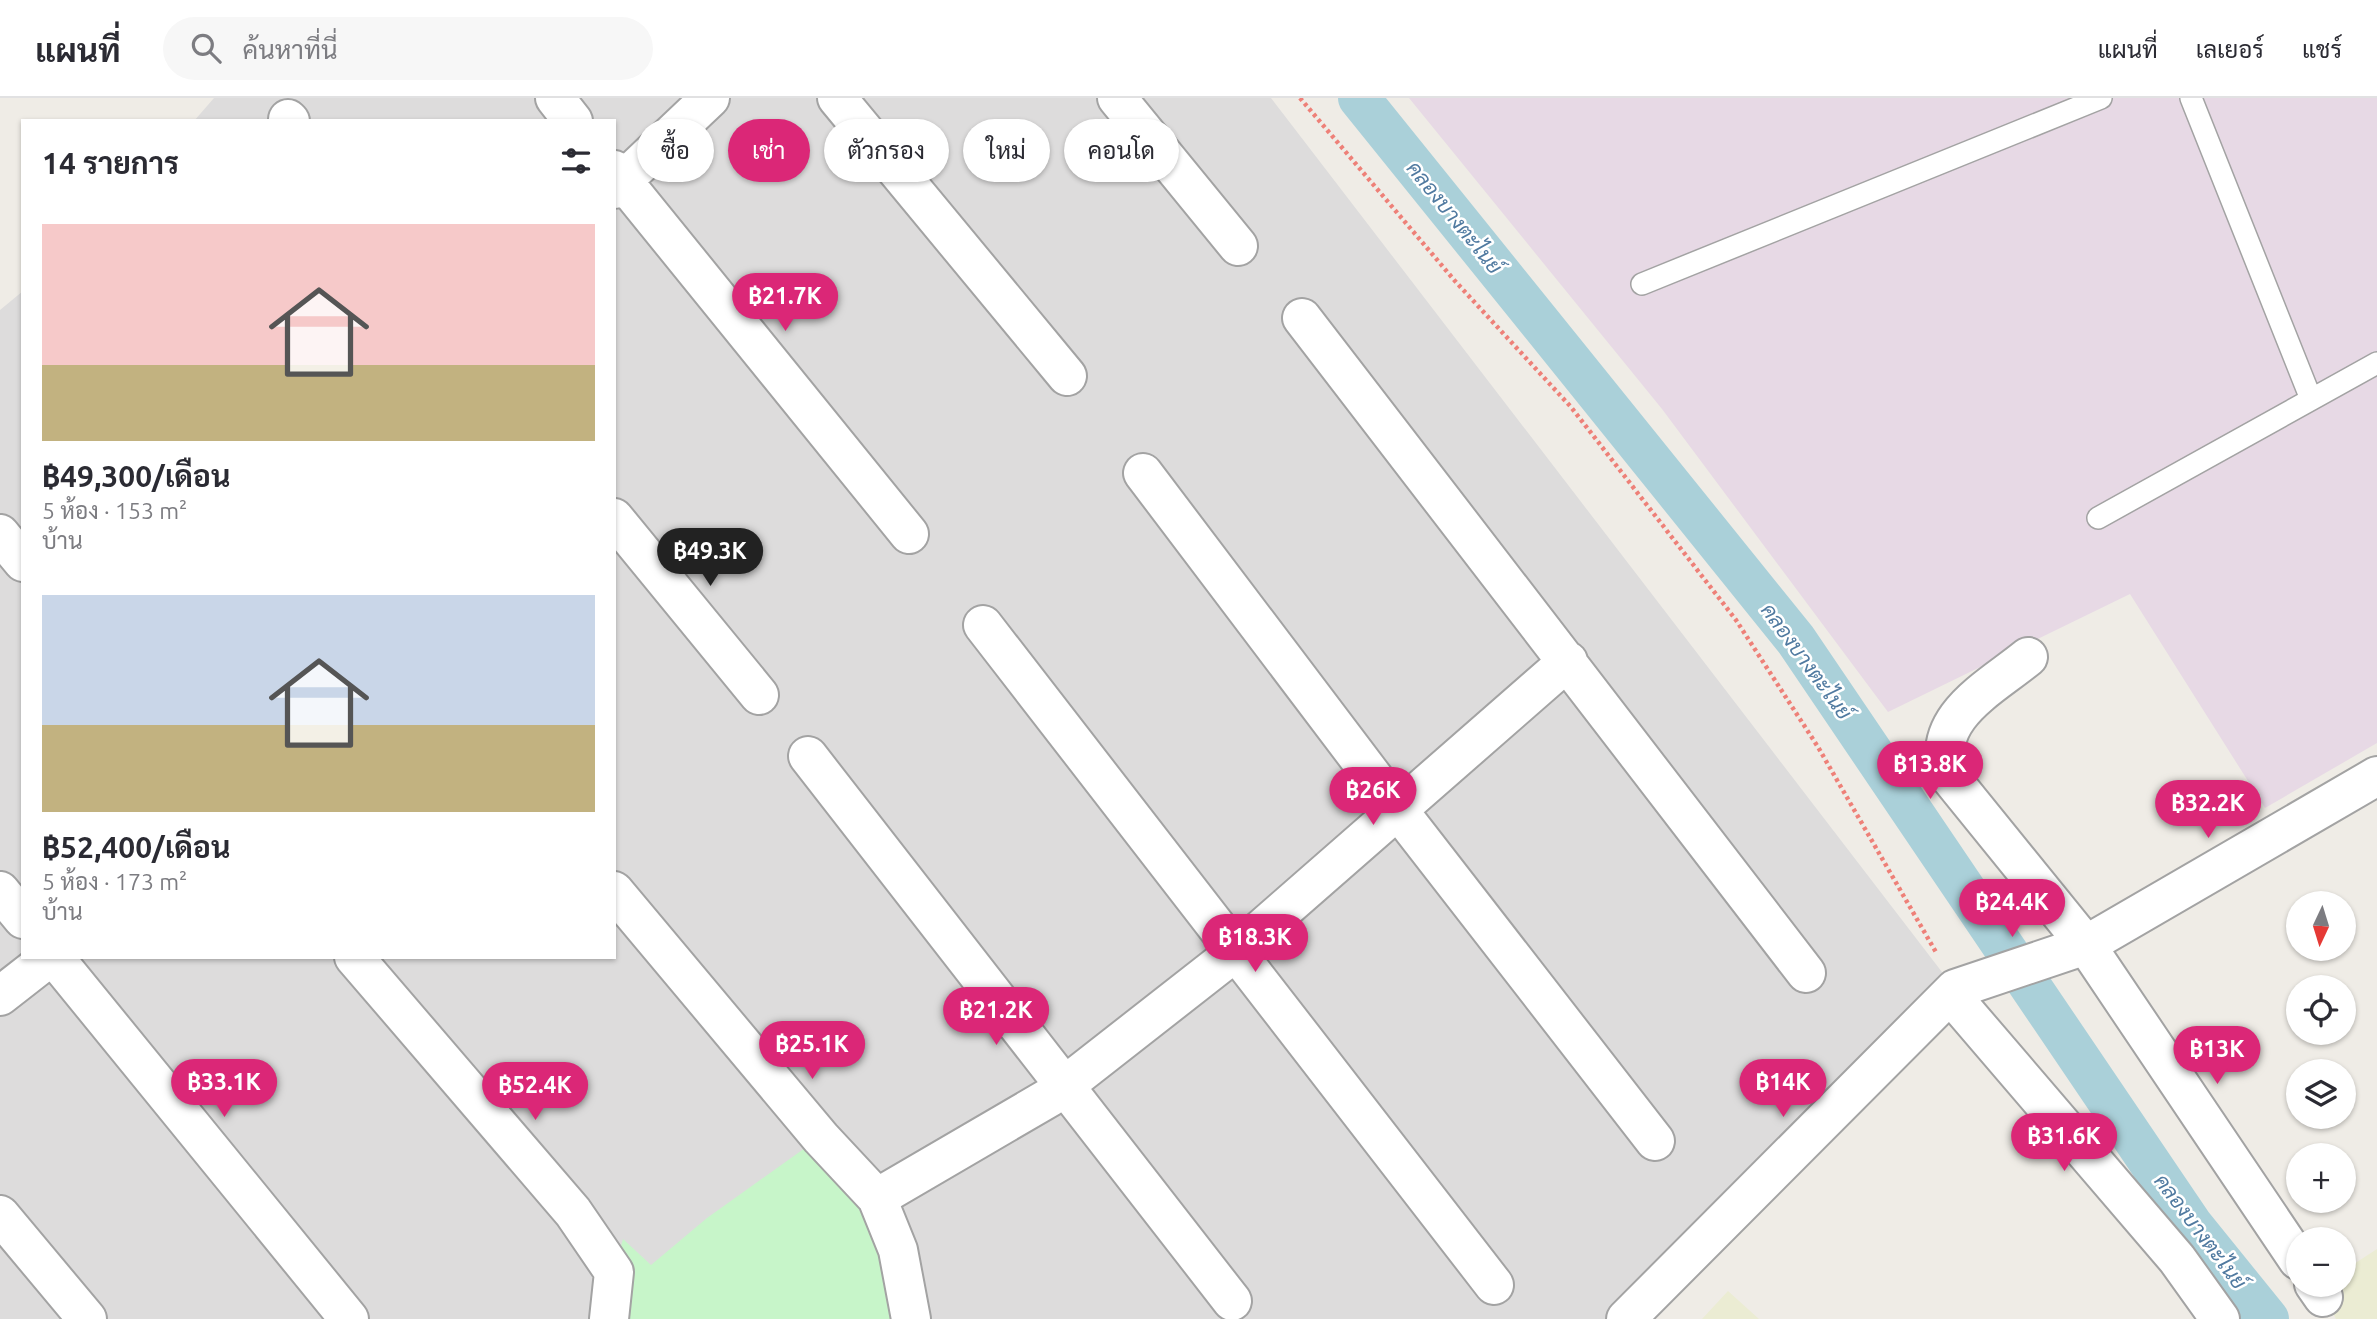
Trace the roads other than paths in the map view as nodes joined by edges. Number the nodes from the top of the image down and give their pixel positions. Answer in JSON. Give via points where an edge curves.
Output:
{"nodes":[{"id":1,"x":555,"y":98,"type":"edge"},
{"id":2,"x":710,"y":98,"type":"edge"},
{"id":3,"x":837,"y":98,"type":"edge"},
{"id":4,"x":1117,"y":98,"type":"edge"},
{"id":5,"x":2101,"y":98,"type":"edge"},
{"id":6,"x":2191,"y":98,"type":"edge"},
{"id":7,"x":571,"y":119,"type":"edge"},
{"id":8,"x":617,"y":180,"type":"edge"},
{"id":9,"x":1238,"y":246,"type":"dead end"},
{"id":10,"x":1642,"y":284,"type":"dead end"},
{"id":11,"x":1302,"y":318,"type":"dead end"},
{"id":12,"x":2377,"y":363,"type":"edge"},
{"id":13,"x":1068,"y":376,"type":"dead end"},
{"id":14,"x":2311,"y":400,"type":"junction"},
{"id":15,"x":1143,"y":473,"type":"dead end"},
{"id":16,"x":2098,"y":518,"type":"dead end"},
{"id":17,"x":616,"y":520,"type":"edge"},
{"id":18,"x":0,"y":534,"type":"edge"},
{"id":19,"x":909,"y":534,"type":"dead end"},
{"id":20,"x":21,"y":560,"type":"edge"},
{"id":21,"x":983,"y":625,"type":"dead end"},
{"id":22,"x":2028,"y":657,"type":"dead end"},
{"id":23,"x":1568,"y":661,"type":"junction"},
{"id":24,"x":759,"y":695,"type":"dead end"},
{"id":25,"x":808,"y":756,"type":"dead end"},
{"id":26,"x":2377,"y":776,"type":"edge"},
{"id":27,"x":1398,"y":810,"type":"junction"},
{"id":28,"x":0,"y":891,"type":"edge"},
{"id":29,"x":616,"y":893,"type":"edge"},
{"id":30,"x":21,"y":917,"type":"edge"},
{"id":31,"x":2074,"y":950,"type":"junction"},
{"id":32,"x":1234,"y":953,"type":"junction"},
{"id":33,"x":49,"y":959,"type":"edge"},
{"id":34,"x":54,"y":959,"type":"edge"},
{"id":35,"x":356,"y":959,"type":"edge"},
{"id":36,"x":1806,"y":973,"type":"dead end"},
{"id":37,"x":1962,"y":988,"type":"junction"},
{"id":38,"x":0,"y":996,"type":"edge"},
{"id":39,"x":1063,"y":1086,"type":"junction"},
{"id":40,"x":1655,"y":1141,"type":"dead end"},
{"id":41,"x":877,"y":1198,"type":"junction"},
{"id":42,"x":0,"y":1215,"type":"edge"},
{"id":43,"x":2286,"y":1243,"type":"edge"},
{"id":44,"x":1494,"y":1285,"type":"dead end"},
{"id":45,"x":1232,"y":1301,"type":"dead end"},
{"id":46,"x":87,"y":1319,"type":"edge"},
{"id":47,"x":349,"y":1319,"type":"edge"},
{"id":48,"x":608,"y":1319,"type":"edge"},
{"id":49,"x":911,"y":1319,"type":"edge"},
{"id":50,"x":1626,"y":1319,"type":"edge"},
{"id":51,"x":2220,"y":1319,"type":"edge"}],
"edges":[{"from":1,"to":7,"type":"street"},
{"from":2,"to":8,"type":"street"},
{"from":3,"to":13,"type":"street"},
{"from":4,"to":9,"type":"street"},
{"from":5,"to":10,"type":"lane"},
{"from":6,"to":14,"type":"lane"},
{"from":8,"to":19,"type":"street"},
{"from":11,"to":23,"type":"street"},
{"from":12,"to":14,"type":"lane"},
{"from":14,"to":16,"type":"lane"},
{"from":15,"to":27,"type":"street"},
{"from":17,"to":24,"type":"street"},
{"from":18,"to":20,"type":"street"},
{"from":21,"to":32,"type":"street"},
{"from":22,"to":31,"type":"street","via":[[1960,712],[1947,733],[1943,758],[1949,776]]},
{"from":23,"to":27,"type":"street"},
{"from":23,"to":36,"type":"street"},
{"from":25,"to":39,"type":"street"},
{"from":26,"to":31,"type":"street"},
{"from":27,"to":32,"type":"street"},
{"from":27,"to":40,"type":"street"},
{"from":28,"to":30,"type":"street"},
{"from":29,"to":41,"type":"street"},
{"from":31,"to":37,"type":"street"},
{"from":31,"to":43,"type":"street"},
{"from":32,"to":39,"type":"street"},
{"from":32,"to":44,"type":"street"},
{"from":33,"to":38,"type":"street"},
{"from":34,"to":47,"type":"street"},
{"from":35,"to":48,"type":"street","via":[[573,1212],[614,1272]]},
{"from":37,"to":50,"type":"street"},
{"from":37,"to":51,"type":"street"},
{"from":39,"to":41,"type":"street"},
{"from":39,"to":45,"type":"street"},
{"from":41,"to":49,"type":"street","via":[[898,1250]]},
{"from":42,"to":46,"type":"street"}]}
